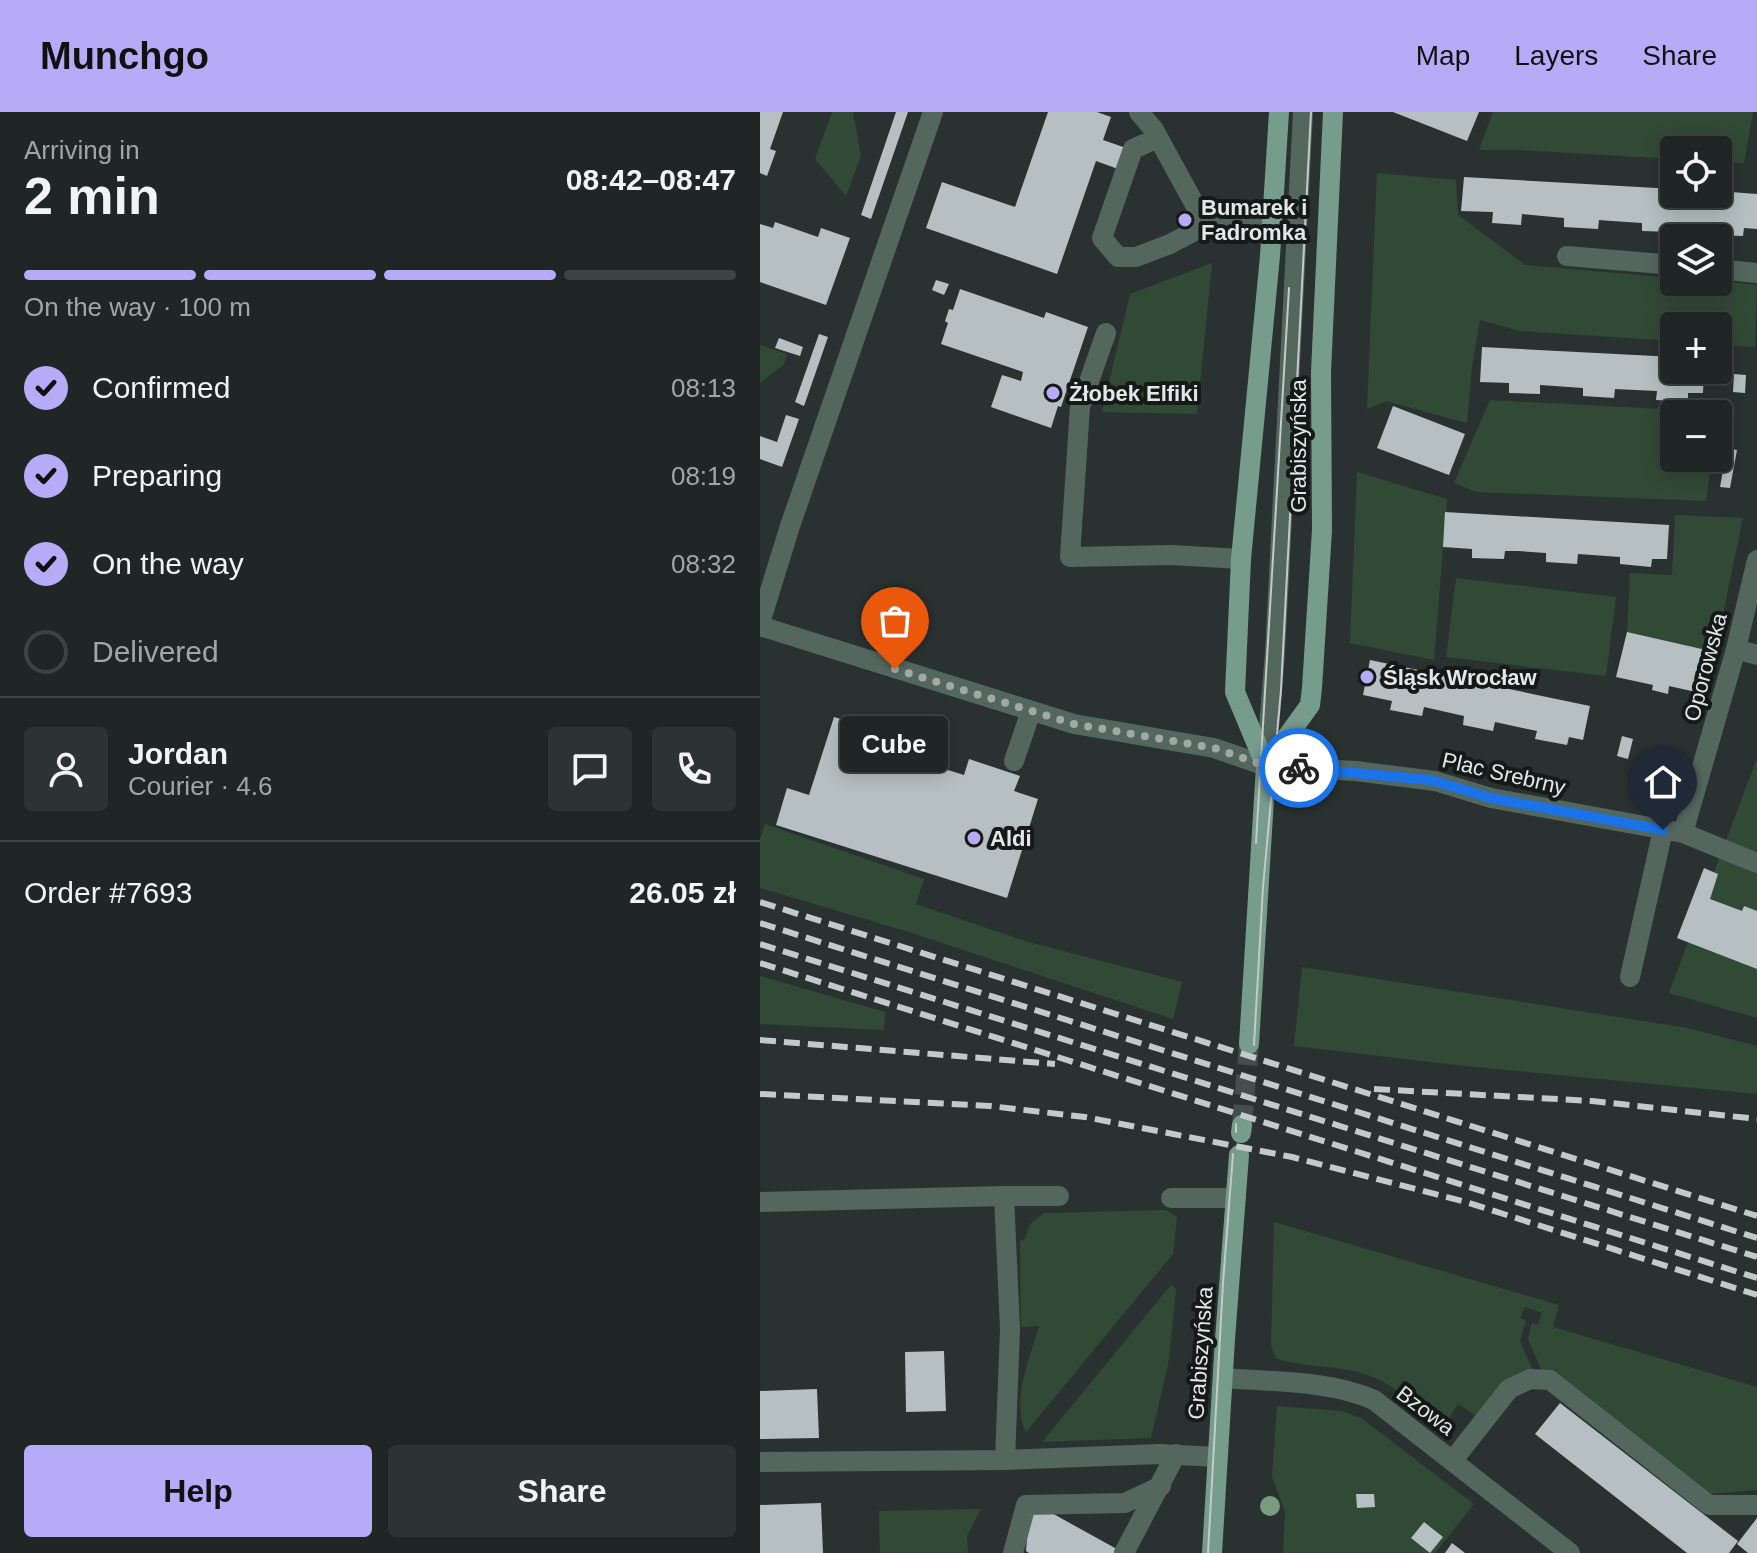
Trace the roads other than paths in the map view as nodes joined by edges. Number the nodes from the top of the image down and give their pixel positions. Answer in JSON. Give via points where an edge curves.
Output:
{"nodes":[{"id":1,"x":933,"y":112,"type":"edge"},
{"id":2,"x":1139,"y":112,"type":"edge"},
{"id":3,"x":1279,"y":112,"type":"edge"},
{"id":4,"x":1303,"y":112,"type":"edge"},
{"id":5,"x":1333,"y":112,"type":"edge"},
{"id":6,"x":1158,"y":138,"type":"junction"},
{"id":7,"x":1206,"y":225,"type":"junction"},
{"id":8,"x":1272,"y":225,"type":"junction"},
{"id":9,"x":1567,"y":256,"type":"dead end"},
{"id":10,"x":1660,"y":264,"type":"edge"},
{"id":11,"x":1732,"y":270,"type":"edge"},
{"id":12,"x":1757,"y":273,"type":"edge"},
{"id":13,"x":1106,"y":333,"type":"dead end"},
{"id":14,"x":1241,"y":559,"type":"junction"},
{"id":15,"x":1757,"y":560,"type":"edge"},
{"id":16,"x":760,"y":624,"type":"edge"},
{"id":17,"x":1736,"y":649,"type":"junction"},
{"id":18,"x":1757,"y":655,"type":"edge"},
{"id":19,"x":1031,"y":711,"type":"junction"},
{"id":20,"x":1014,"y":761,"type":"dead end"},
{"id":21,"x":1266,"y":766,"type":"junction"},
{"id":22,"x":1673,"y":832,"type":"junction"},
{"id":23,"x":1757,"y":863,"type":"edge"},
{"id":24,"x":1630,"y":977,"type":"dead end"},
{"id":25,"x":1249,"y":1044,"type":"tunnel mouth"},
{"id":26,"x":1239,"y":1155,"type":"dead end"},
{"id":27,"x":1004,"y":1196,"type":"junction"},
{"id":28,"x":1059,"y":1196,"type":"dead end"},
{"id":29,"x":1171,"y":1198,"type":"dead end"},
{"id":30,"x":1236,"y":1198,"type":"junction"},
{"id":31,"x":760,"y":1202,"type":"edge"},
{"id":32,"x":1223,"y":1378,"type":"junction"},
{"id":33,"x":1176,"y":1454,"type":"junction"},
{"id":34,"x":1218,"y":1457,"type":"junction"},
{"id":35,"x":1005,"y":1460,"type":"junction"},
{"id":36,"x":1453,"y":1460,"type":"junction"},
{"id":37,"x":760,"y":1462,"type":"edge"},
{"id":38,"x":1161,"y":1486,"type":"junction"},
{"id":39,"x":1757,"y":1505,"type":"edge"},
{"id":40,"x":1013,"y":1553,"type":"edge"},
{"id":41,"x":1124,"y":1553,"type":"edge"},
{"id":42,"x":1212,"y":1553,"type":"edge"},
{"id":43,"x":1570,"y":1553,"type":"edge"}],
"edges":[{"from":1,"to":16,"type":"street"},
{"from":2,"to":6,"type":"street"},
{"from":3,"to":8,"type":"main road","name":"Grabiszyńska"},
{"from":4,"to":21,"type":"street"},
{"from":5,"to":21,"type":"main road","name":"Grabiszyńska","via":[[1321,372],[1322,530],[1312,688],[1310,705]]},
{"from":6,"to":7,"type":"street"},
{"from":6,"to":7,"type":"street","via":[[1133,149],[1102,238],[1118,257],[1136,257]]},
{"from":7,"to":8,"type":"street"},
{"from":8,"to":14,"type":"main road","name":"Grabiszyńska"},
{"from":9,"to":10,"type":"street"},
{"from":11,"to":12,"type":"street"},
{"from":13,"to":14,"type":"street","via":[[1080,407],[1070,557]]},
{"from":14,"to":21,"type":"main road","name":"Grabiszyńska","via":[[1235,692]]},
{"from":15,"to":17,"type":"street","name":"Oporowska"},
{"from":16,"to":19,"type":"street","name":"Plac Srebrny"},
{"from":17,"to":18,"type":"street"},
{"from":17,"to":22,"type":"street","name":"Oporowska"},
{"from":19,"to":20,"type":"street"},
{"from":19,"to":21,"type":"street","name":"Plac Srebrny","via":[[1074,724],[1214,748]]},
{"from":21,"to":22,"type":"street","name":"Plac Srebrny","via":[[1431,780],[1491,798]]},
{"from":21,"to":25,"type":"main road","name":"Grabiszyńska"},
{"from":22,"to":23,"type":"street","name":"Plac Srebrny"},
{"from":22,"to":24,"type":"street","name":"Oporowska"},
{"from":26,"to":30,"type":"main road","name":"Grabiszyńska"},
{"from":27,"to":28,"type":"street"},
{"from":27,"to":31,"type":"street"},
{"from":27,"to":35,"type":"street","via":[[1010,1329]]},
{"from":29,"to":30,"type":"street"},
{"from":30,"to":32,"type":"main road","name":"Grabiszyńska"},
{"from":32,"to":34,"type":"main road","name":"Grabiszyńska"},
{"from":32,"to":36,"type":"street","name":"Bzowa","via":[[1355,1392],[1374,1400]]},
{"from":33,"to":34,"type":"street"},
{"from":33,"to":35,"type":"street"},
{"from":33,"to":38,"type":"street"},
{"from":34,"to":42,"type":"main road","name":"Grabiszyńska"},
{"from":35,"to":37,"type":"street"},
{"from":36,"to":39,"type":"street","via":[[1509,1389],[1530,1379],[1550,1380],[1709,1505]]},
{"from":36,"to":43,"type":"street","name":"Bzowa"},
{"from":38,"to":40,"type":"street","via":[[1125,1503],[1026,1505]]},
{"from":38,"to":41,"type":"street"}]}
